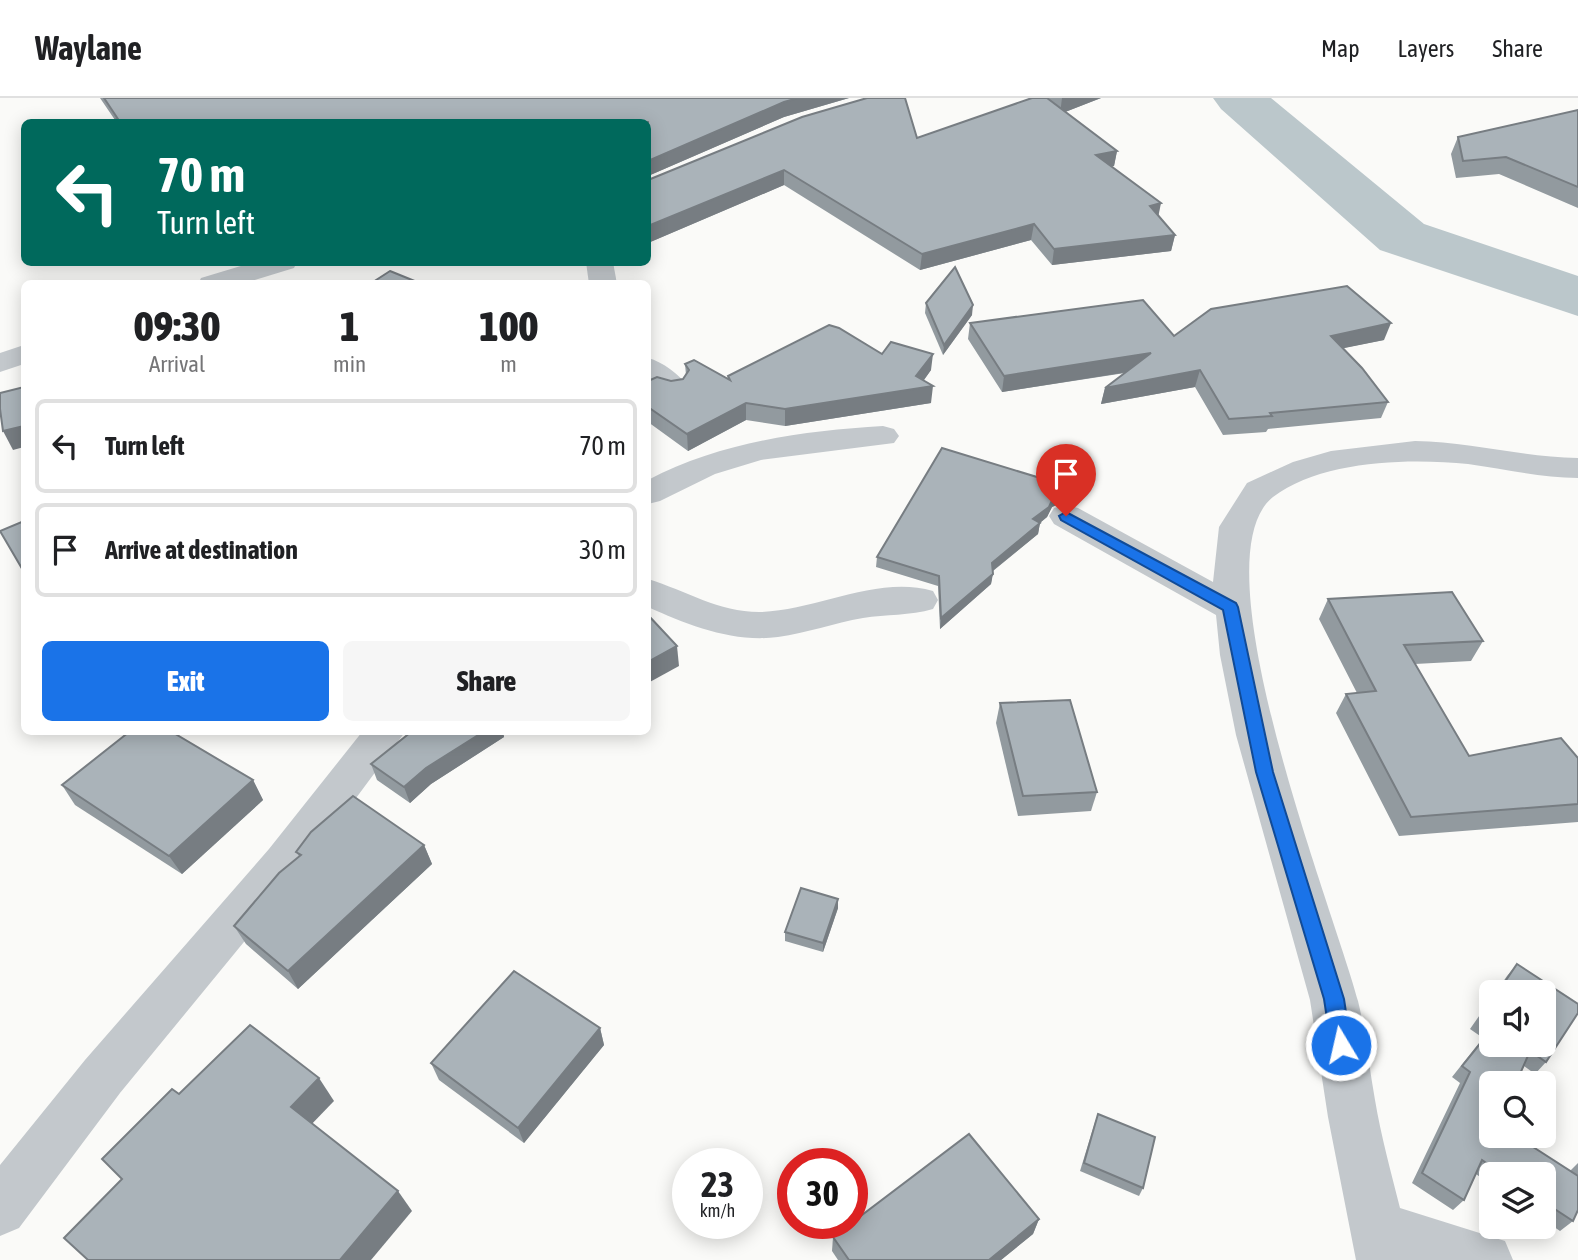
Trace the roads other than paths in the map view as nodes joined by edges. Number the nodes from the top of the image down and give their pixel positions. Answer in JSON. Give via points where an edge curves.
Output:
{"nodes":[{"id":1,"x":271,"y":266,"type":"edge"},
{"id":2,"x":224,"y":280,"type":"edge"},
{"id":3,"x":21,"y":355,"type":"edge"},
{"id":4,"x":0,"y":363,"type":"edge"},
{"id":5,"x":651,"y":369,"type":"edge"},
{"id":6,"x":673,"y":387,"type":"edge"},
{"id":7,"x":883,"y":436,"type":"dead end"},
{"id":8,"x":1578,"y":468,"type":"edge"},
{"id":9,"x":651,"y":491,"type":"edge"},
{"id":10,"x":1066,"y":516,"type":"dead end"},
{"id":11,"x":651,"y":593,"type":"edge"},
{"id":12,"x":920,"y":600,"type":"dead end"},
{"id":13,"x":1230,"y":607,"type":"junction"},
{"id":14,"x":383,"y":735,"type":"edge"},
{"id":15,"x":0,"y":1209,"type":"edge"},
{"id":16,"x":1381,"y":1245,"type":"edge"},
{"id":17,"x":1486,"y":1260,"type":"edge"}],
"edges":[{"from":1,"to":2,"type":"street"},
{"from":3,"to":4,"type":"street"},
{"from":5,"to":6,"type":"street"},
{"from":7,"to":9,"type":"street","via":[[824,439],[737,456],[676,477]]},
{"from":8,"to":13,"type":"street","via":[[1426,452],[1327,461],[1283,476],[1256,493],[1239,520],[1231,557]]},
{"from":10,"to":13,"type":"street"},
{"from":11,"to":12,"type":"street","via":[[701,615],[758,625],[800,621],[868,604]]},
{"from":13,"to":16,"type":"street","via":[[1265,772],[1334,999],[1352,1114]]},
{"from":14,"to":15,"type":"street","via":[[284,863],[43,1147]]},
{"from":16,"to":17,"type":"street"}]}
